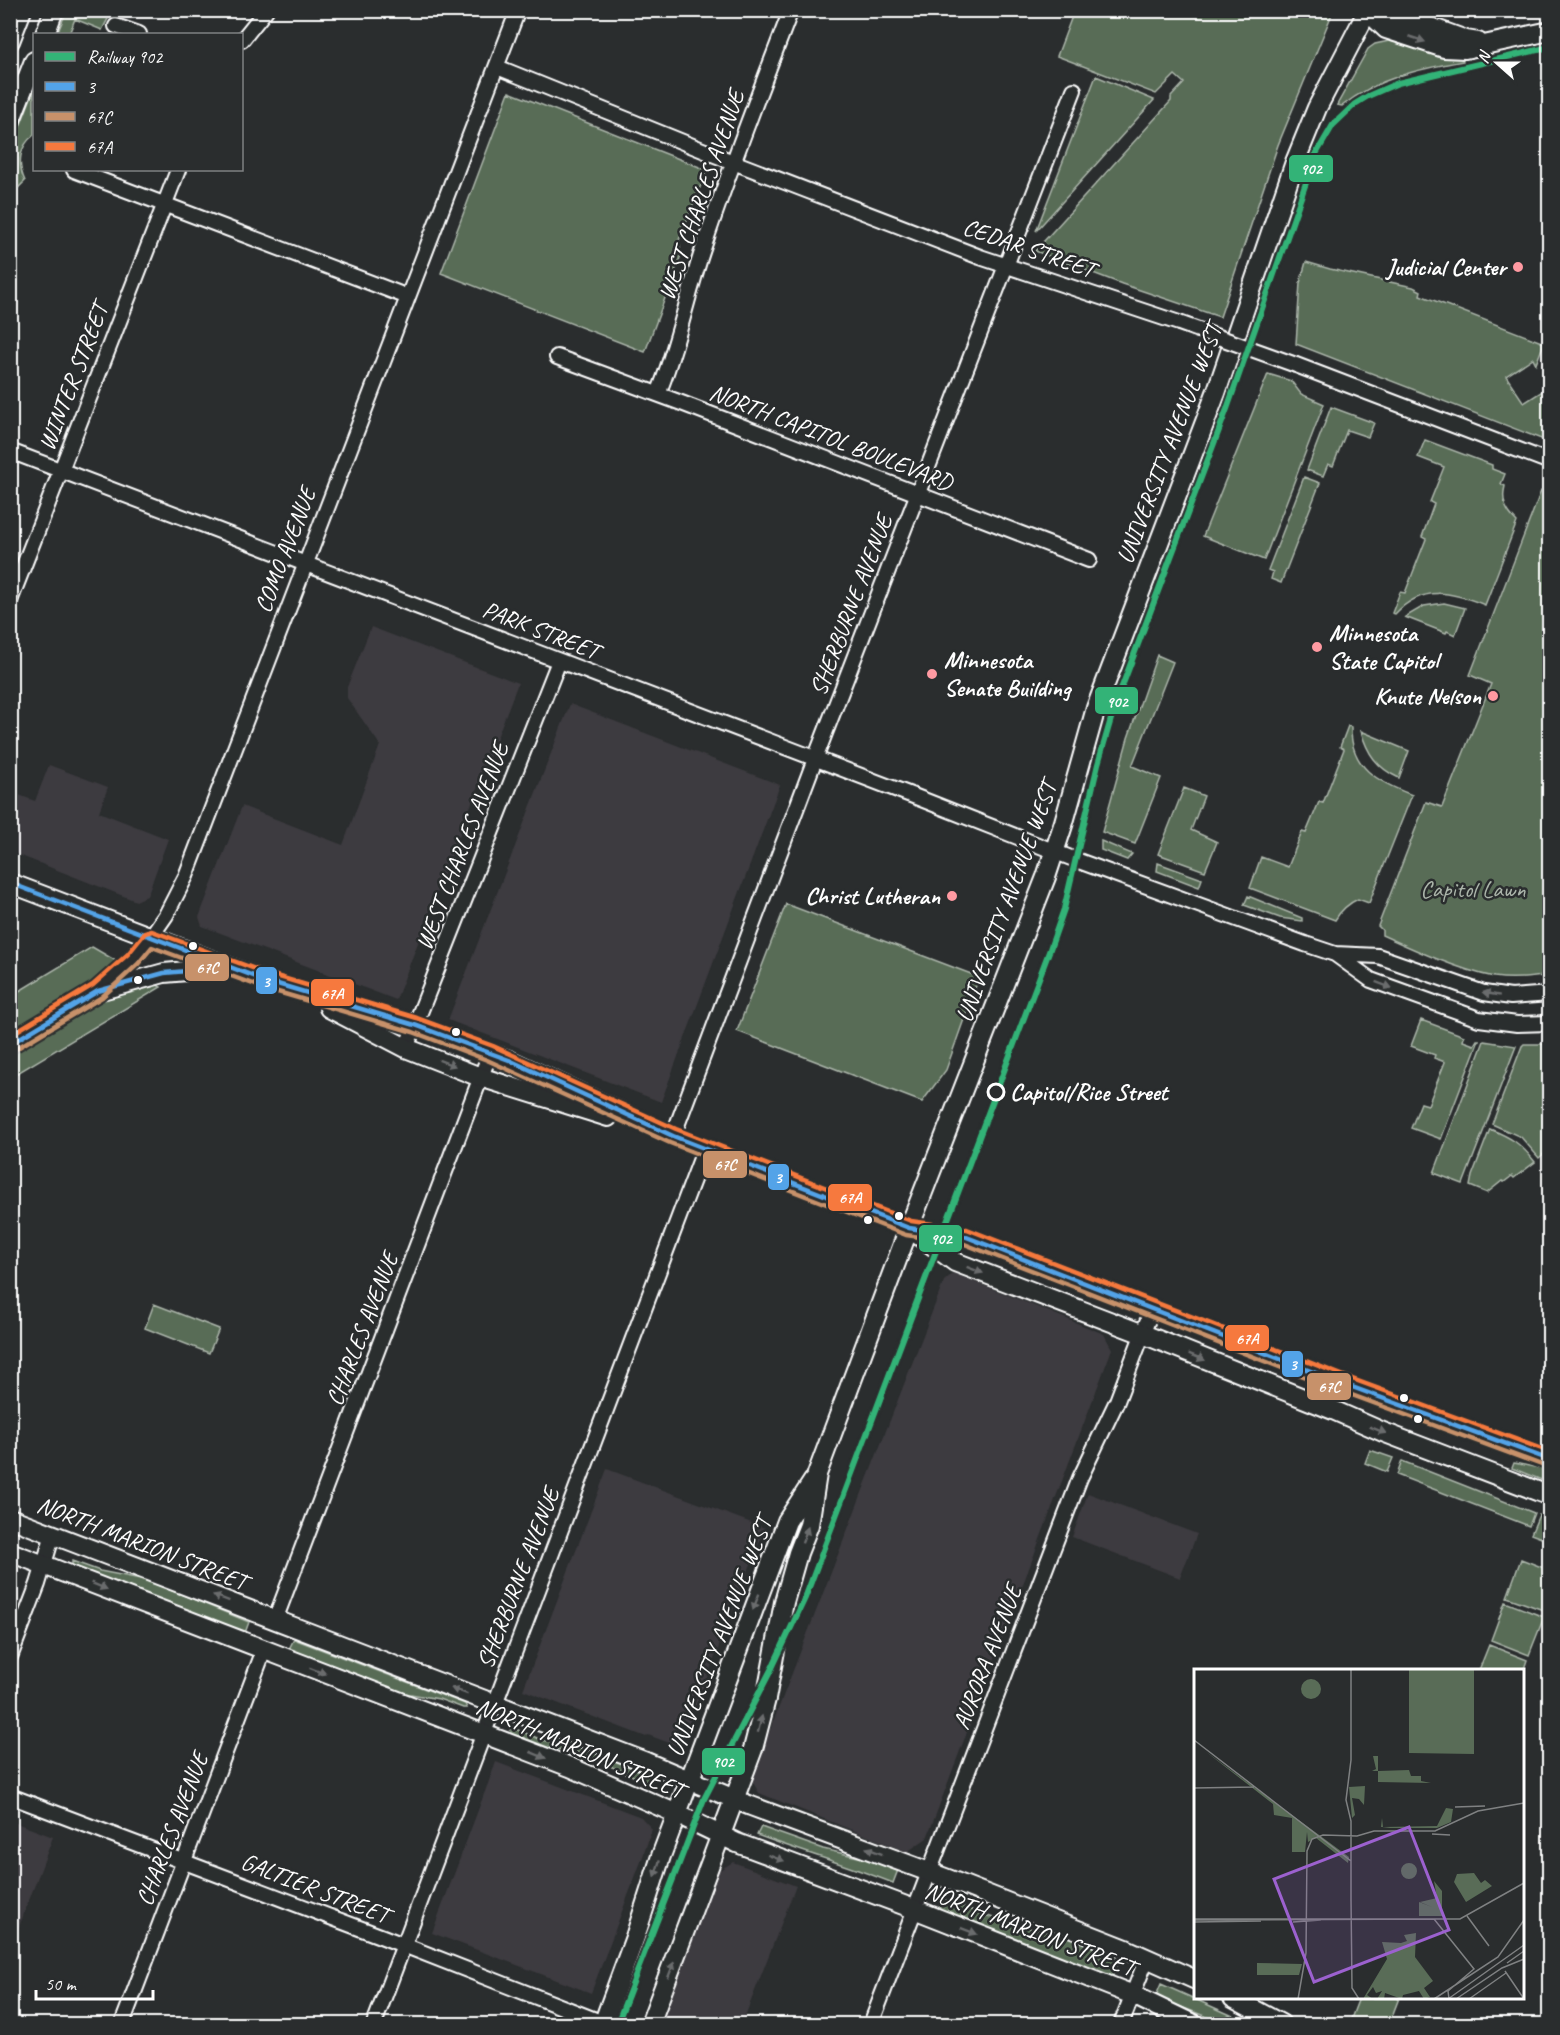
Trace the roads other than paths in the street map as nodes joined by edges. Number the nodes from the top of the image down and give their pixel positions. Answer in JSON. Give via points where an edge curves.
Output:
{"nodes":[{"id":1,"x":22,"y":10,"type":"edge"},
{"id":2,"x":266,"y":10,"type":"edge"},
{"id":3,"x":518,"y":10,"type":"edge"},
{"id":4,"x":792,"y":10,"type":"edge"},
{"id":5,"x":1367,"y":11,"type":"edge"},
{"id":6,"x":116,"y":26,"type":"dead end"},
{"id":7,"x":1550,"y":31,"type":"edge"},
{"id":8,"x":136,"y":33,"type":"edge"},
{"id":9,"x":243,"y":39,"type":"edge"},
{"id":10,"x":10,"y":41,"type":"edge"},
{"id":11,"x":33,"y":64,"type":"edge"},
{"id":12,"x":497,"y":67,"type":"junction"},
{"id":13,"x":1074,"y":90,"type":"dead end"},
{"id":14,"x":10,"y":122,"type":"edge"},
{"id":15,"x":733,"y":162,"type":"junction"},
{"id":16,"x":77,"y":171,"type":"edge"},
{"id":17,"x":178,"y":171,"type":"edge"},
{"id":18,"x":165,"y":204,"type":"junction"},
{"id":19,"x":1006,"y":265,"type":"junction"},
{"id":20,"x":408,"y":297,"type":"junction"},
{"id":21,"x":557,"y":357,"type":"dead end"},
{"id":22,"x":658,"y":394,"type":"junction"},
{"id":23,"x":10,"y":450,"type":"edge"},
{"id":24,"x":1550,"y":462,"type":"edge"},
{"id":25,"x":62,"y":470,"type":"junction"},
{"id":26,"x":918,"y":495,"type":"junction"},
{"id":27,"x":1089,"y":560,"type":"dead end"},
{"id":28,"x":306,"y":564,"type":"junction"},
{"id":29,"x":10,"y":601,"type":"edge"},
{"id":30,"x":559,"y":662,"type":"junction"},
{"id":31,"x":815,"y":759,"type":"junction"},
{"id":32,"x":1055,"y":852,"type":"junction"},
{"id":33,"x":10,"y":883,"type":"edge"},
{"id":34,"x":150,"y":938,"type":"junction"},
{"id":35,"x":1335,"y":954,"type":"junction"},
{"id":36,"x":216,"y":962,"type":"junction"},
{"id":37,"x":98,"y":991,"type":"junction"},
{"id":38,"x":300,"y":992,"type":"junction"},
{"id":39,"x":1550,"y":994,"type":"edge"},
{"id":40,"x":1550,"y":1023,"type":"edge"},
{"id":41,"x":415,"y":1025,"type":"junction"},
{"id":42,"x":10,"y":1044,"type":"edge"},
{"id":43,"x":406,"y":1048,"type":"junction"},
{"id":44,"x":490,"y":1053,"type":"junction"},
{"id":45,"x":480,"y":1077,"type":"junction"},
{"id":46,"x":673,"y":1136,"type":"junction"},
{"id":47,"x":705,"y":1148,"type":"junction"},
{"id":48,"x":909,"y":1228,"type":"junction"},
{"id":49,"x":1152,"y":1309,"type":"junction"},
{"id":50,"x":1143,"y":1334,"type":"junction"},
{"id":51,"x":1550,"y":1460,"type":"edge"},
{"id":52,"x":817,"y":1474,"type":"junction"},
{"id":53,"x":1550,"y":1496,"type":"edge"},
{"id":54,"x":10,"y":1518,"type":"edge"},
{"id":55,"x":53,"y":1534,"type":"junction"},
{"id":56,"x":10,"y":1552,"type":"edge"},
{"id":57,"x":44,"y":1565,"type":"junction"},
{"id":58,"x":275,"y":1620,"type":"junction"},
{"id":59,"x":264,"y":1650,"type":"junction"},
{"id":60,"x":10,"y":1657,"type":"edge"},
{"id":61,"x":494,"y":1704,"type":"junction"},
{"id":62,"x":483,"y":1733,"type":"junction"},
{"id":63,"x":690,"y":1779,"type":"junction"},
{"id":64,"x":10,"y":1796,"type":"edge"},
{"id":65,"x":736,"y":1800,"type":"junction"},
{"id":66,"x":677,"y":1814,"type":"junction"},
{"id":67,"x":722,"y":1836,"type":"junction"},
{"id":68,"x":184,"y":1862,"type":"junction"},
{"id":69,"x":929,"y":1872,"type":"junction"},
{"id":70,"x":914,"y":1910,"type":"junction"},
{"id":71,"x":404,"y":1945,"type":"junction"},
{"id":72,"x":1147,"y":1958,"type":"junction"},
{"id":73,"x":1194,"y":1979,"type":"edge"},
{"id":74,"x":1133,"y":1995,"type":"junction"},
{"id":75,"x":1235,"y":1999,"type":"edge"},
{"id":76,"x":603,"y":2024,"type":"edge"},
{"id":77,"x":122,"y":2025,"type":"edge"},
{"id":78,"x":374,"y":2025,"type":"edge"},
{"id":79,"x":650,"y":2025,"type":"edge"},
{"id":80,"x":871,"y":2025,"type":"edge"},
{"id":81,"x":1121,"y":2025,"type":"edge"},
{"id":82,"x":1193,"y":2025,"type":"edge"},
{"id":83,"x":1281,"y":2025,"type":"edge"}],
"edges":[{"from":1,"to":10,"type":"main road"},
{"from":2,"to":9,"type":"street"},
{"from":3,"to":12,"type":"street","name":"COMO AVENUE"},
{"from":4,"to":15,"type":"street","name":"WEST CHARLES AVENUE"},
{"from":5,"to":7,"type":"main road","via":[[1392,13],[1466,40],[1489,43]]},
{"from":5,"to":32,"type":"main road","name":"UNIVERSITY AVENUE WEST","via":[[1317,108],[1295,162],[1216,393],[1099,697]]},
{"from":6,"to":8,"type":"street"},
{"from":11,"to":14,"type":"main road"},
{"from":12,"to":15,"type":"street","name":"CEDAR STREET"},
{"from":12,"to":20,"type":"street","name":"COMO AVENUE"},
{"from":13,"to":19,"type":"street","name":"SHERBURNE AVENUE"},
{"from":15,"to":19,"type":"street","name":"CEDAR STREET"},
{"from":15,"to":22,"type":"street","name":"WEST CHARLES AVENUE","via":[[703,249],[671,364]]},
{"from":16,"to":18,"type":"street"},
{"from":17,"to":18,"type":"street","name":"WINTER STREET"},
{"from":18,"to":20,"type":"street"},
{"from":18,"to":25,"type":"street","name":"WINTER STREET"},
{"from":19,"to":24,"type":"street","name":"CEDAR STREET","bridge":true,"via":[[1296,365]]},
{"from":19,"to":26,"type":"street","name":"SHERBURNE AVENUE"},
{"from":20,"to":28,"type":"street","name":"COMO AVENUE"},
{"from":21,"to":22,"type":"street","name":"NORTH CAPITOL BOULEVARD"},
{"from":22,"to":26,"type":"street","name":"NORTH CAPITOL BOULEVARD"},
{"from":23,"to":25,"type":"street","name":"PARK STREET"},
{"from":25,"to":28,"type":"street","name":"PARK STREET"},
{"from":25,"to":29,"type":"street","name":"WINTER STREET"},
{"from":26,"to":27,"type":"street","name":"NORTH CAPITOL BOULEVARD"},
{"from":26,"to":31,"type":"street","name":"SHERBURNE AVENUE"},
{"from":28,"to":30,"type":"street","name":"PARK STREET"},
{"from":28,"to":34,"type":"street","name":"COMO AVENUE","via":[[186,876]]},
{"from":30,"to":31,"type":"street","name":"PARK STREET"},
{"from":30,"to":41,"type":"street","name":"WEST CHARLES AVENUE"},
{"from":31,"to":32,"type":"street","name":"PARK STREET"},
{"from":31,"to":46,"type":"street","name":"SHERBURNE AVENUE"},
{"from":32,"to":35,"type":"street","name":"PARK STREET"},
{"from":32,"to":48,"type":"main road","name":"UNIVERSITY AVENUE WEST"},
{"from":33,"to":34,"type":"main road"},
{"from":34,"to":36,"type":"main road"},
{"from":34,"to":37,"type":"main road","name":"COMO AVENUE"},
{"from":39,"to":35,"type":"street","one_way":true,"via":[[1511,997],[1484,993],[1378,956]]},
{"from":35,"to":40,"type":"street","one_way":true,"via":[[1371,980],[1479,1019]]},
{"from":36,"to":37,"type":"main road"},
{"from":36,"to":38,"type":"main road"},
{"from":37,"to":42,"type":"main road","name":"COMO AVENUE"},
{"from":38,"to":41,"type":"main road"},
{"from":38,"to":43,"type":"main road"},
{"from":41,"to":43,"type":"street","name":"WEST CHARLES AVENUE"},
{"from":41,"to":44,"type":"main road"},
{"from":43,"to":45,"type":"main road","one_way":true},
{"from":44,"to":45,"type":"street","name":"CHARLES AVENUE"},
{"from":44,"to":46,"type":"main road"},
{"from":45,"to":46,"type":"main road"},
{"from":45,"to":58,"type":"street","name":"CHARLES AVENUE"},
{"from":46,"to":47,"type":"main road"},
{"from":47,"to":48,"type":"main road"},
{"from":47,"to":61,"type":"street","name":"SHERBURNE AVENUE"},
{"from":48,"to":49,"type":"main road","via":[[964,1236]]},
{"from":48,"to":50,"type":"main road","one_way":true,"via":[[955,1262]]},
{"from":48,"to":52,"type":"main road","name":"UNIVERSITY AVENUE WEST"},
{"from":49,"to":50,"type":"street","name":"AURORA AVENUE"},
{"from":49,"to":51,"type":"main road"},
{"from":50,"to":53,"type":"main road","one_way":true},
{"from":50,"to":69,"type":"street","name":"AURORA AVENUE","via":[[1117,1401],[1080,1478]]},
{"from":52,"to":63,"type":"main road","name":"UNIVERSITY AVENUE WEST","one_way":true,"via":[[787,1521]]},
{"from":65,"to":52,"type":"main road","name":"UNIVERSITY AVENUE WEST","one_way":true,"via":[[760,1725],[784,1602],[809,1525]]},
{"from":54,"to":55,"type":"main road","name":"NORTH MARION STREET"},
{"from":55,"to":57,"type":"street"},
{"from":58,"to":55,"type":"main road","name":"NORTH MARION STREET","one_way":true},
{"from":56,"to":57,"type":"main road","name":"NORTH MARION STREET"},
{"from":57,"to":59,"type":"main road","name":"NORTH MARION STREET","one_way":true},
{"from":57,"to":60,"type":"street"},
{"from":61,"to":58,"type":"main road","name":"NORTH MARION STREET","one_way":true},
{"from":59,"to":62,"type":"main road","name":"NORTH MARION STREET","one_way":true},
{"from":59,"to":68,"type":"street","name":"CHARLES AVENUE"},
{"from":61,"to":62,"type":"street","name":"SHERBURNE AVENUE"},
{"from":61,"to":63,"type":"main road","name":"NORTH MARION STREET"},
{"from":62,"to":66,"type":"main road","name":"NORTH MARION STREET","one_way":true},
{"from":62,"to":71,"type":"street","name":"SHERBURNE AVENUE"},
{"from":63,"to":65,"type":"main road","name":"NORTH MARION STREET"},
{"from":63,"to":66,"type":"main road","name":"UNIVERSITY AVENUE WEST"},
{"from":64,"to":68,"type":"street","name":"GALTIER STREET"},
{"from":65,"to":67,"type":"main road","name":"UNIVERSITY AVENUE WEST"},
{"from":69,"to":65,"type":"main road","name":"NORTH MARION STREET","one_way":true},
{"from":66,"to":67,"type":"main road","name":"NORTH MARION STREET"},
{"from":66,"to":76,"type":"main road","name":"UNIVERSITY AVENUE WEST","one_way":true},
{"from":67,"to":70,"type":"main road","name":"NORTH MARION STREET","one_way":true},
{"from":79,"to":67,"type":"main road","name":"UNIVERSITY AVENUE WEST","one_way":true},
{"from":68,"to":71,"type":"street","name":"GALTIER STREET"},
{"from":68,"to":77,"type":"street","name":"CHARLES AVENUE"},
{"from":69,"to":70,"type":"street","name":"AURORA AVENUE"},
{"from":69,"to":72,"type":"main road","name":"NORTH MARION STREET"},
{"from":70,"to":74,"type":"main road","name":"NORTH MARION STREET","one_way":true},
{"from":70,"to":80,"type":"street","name":"AURORA AVENUE"},
{"from":71,"to":76,"type":"street","name":"GALTIER STREET"},
{"from":71,"to":78,"type":"street","name":"SHERBURNE AVENUE"},
{"from":72,"to":73,"type":"main road","name":"NORTH MARION STREET"},
{"from":72,"to":74,"type":"street"},
{"from":74,"to":81,"type":"street"},
{"from":74,"to":82,"type":"main road","name":"NORTH MARION STREET"},
{"from":75,"to":83,"type":"main road"}]}
